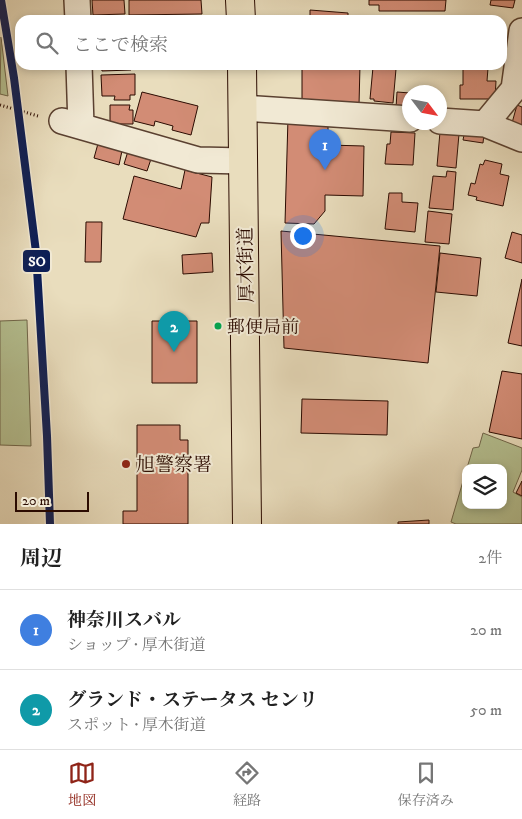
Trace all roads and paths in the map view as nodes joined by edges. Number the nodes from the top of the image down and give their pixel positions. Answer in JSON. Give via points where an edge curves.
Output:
{"nodes":[{"id":1,"x":77,"y":0,"type":"edge"},
{"id":2,"x":240,"y":0,"type":"edge"},
{"id":3,"x":78,"y":15,"type":"edge"},
{"id":4,"x":241,"y":15,"type":"edge"},
{"id":5,"x":522,"y":31,"type":"edge"},
{"id":6,"x":78,"y":70,"type":"edge"},
{"id":7,"x":242,"y":70,"type":"edge"},
{"id":8,"x":0,"y":105,"type":"edge"},
{"id":9,"x":243,"y":108,"type":"junction"},
{"id":10,"x":402,"y":118,"type":"edge"},
{"id":11,"x":447,"y":121,"type":"edge"},
{"id":12,"x":72,"y":124,"type":"junction"},
{"id":13,"x":485,"y":124,"type":"junction"},
{"id":14,"x":522,"y":139,"type":"edge"},
{"id":15,"x":244,"y":161,"type":"junction"},
{"id":16,"x":248,"y":524,"type":"edge"}],
"edges":[{"from":1,"to":3,"type":"street"},
{"from":2,"to":4,"type":"main road"},
{"from":5,"to":13,"type":"street","via":[[514,89]]},
{"from":6,"to":12,"type":"street"},
{"from":7,"to":9,"type":"main road","name":"厚木街道"},
{"from":8,"to":12,"type":"path"},
{"from":9,"to":10,"type":"street"},
{"from":9,"to":15,"type":"main road","name":"厚木街道"},
{"from":11,"to":13,"type":"street"},
{"from":12,"to":15,"type":"street","via":[[198,160]]},
{"from":13,"to":14,"type":"street"},
{"from":15,"to":16,"type":"main road","name":"厚木街道"}]}
